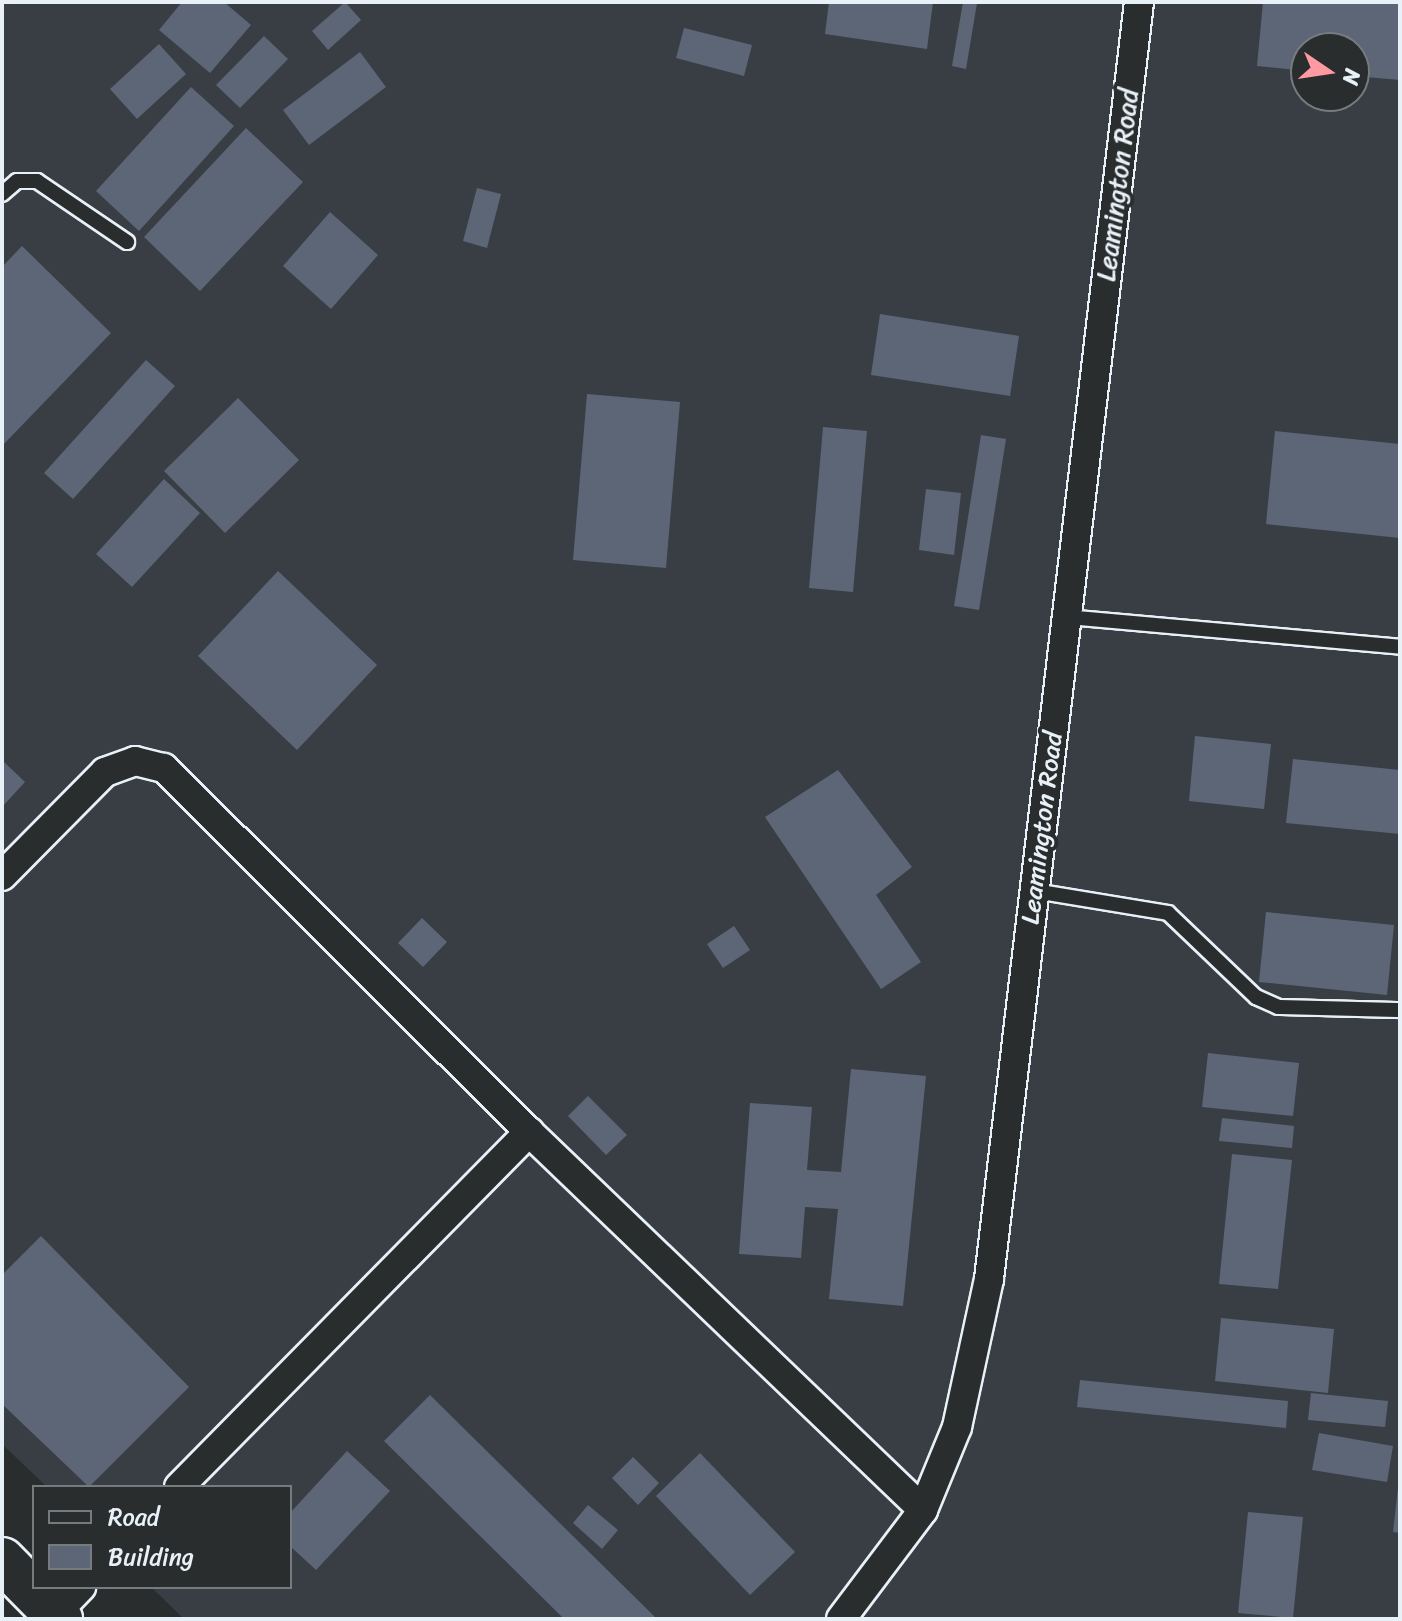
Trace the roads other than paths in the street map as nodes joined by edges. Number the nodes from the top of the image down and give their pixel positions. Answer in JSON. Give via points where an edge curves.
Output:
{"nodes":[{"id":1,"x":1139,"y":2,"type":"edge"},
{"id":2,"x":2,"y":194,"type":"edge"},
{"id":3,"x":127,"y":242,"type":"dead end"},
{"id":4,"x":1067,"y":617,"type":"junction"},
{"id":5,"x":1400,"y":647,"type":"edge"},
{"id":6,"x":2,"y":876,"type":"edge"},
{"id":7,"x":1035,"y":891,"type":"junction"},
{"id":8,"x":1400,"y":1010,"type":"edge"},
{"id":9,"x":529,"y":1132,"type":"junction"},
{"id":10,"x":181,"y":1485,"type":"edge"},
{"id":11,"x":923,"y":1510,"type":"junction"},
{"id":12,"x":2,"y":1560,"type":"edge"},
{"id":13,"x":32,"y":1585,"type":"edge"},
{"id":14,"x":36,"y":1589,"type":"edge"},
{"id":15,"x":61,"y":1610,"type":"edge"},
{"id":16,"x":841,"y":1619,"type":"edge"}],
"edges":[{"from":1,"to":4,"type":"street","name":"Leamington Road"},
{"from":2,"to":3,"type":"lane","via":[[17,181],[37,181]]},
{"from":4,"to":5,"type":"lane"},
{"from":4,"to":7,"type":"street","name":"Leamington Road"},
{"from":6,"to":9,"type":"street","via":[[105,772],[135,761],[164,768]]},
{"from":7,"to":8,"type":"lane","via":[[1168,913],[1256,997],[1278,1007]]},
{"from":7,"to":11,"type":"street","name":"Leamington Road","via":[[989,1279],[957,1427]]},
{"from":9,"to":10,"type":"street"},
{"from":9,"to":11,"type":"street"},
{"from":11,"to":16,"type":"street","name":"Leamington Road"},
{"from":12,"to":13,"type":"highway"},
{"from":14,"to":15,"type":"highway"}]}
